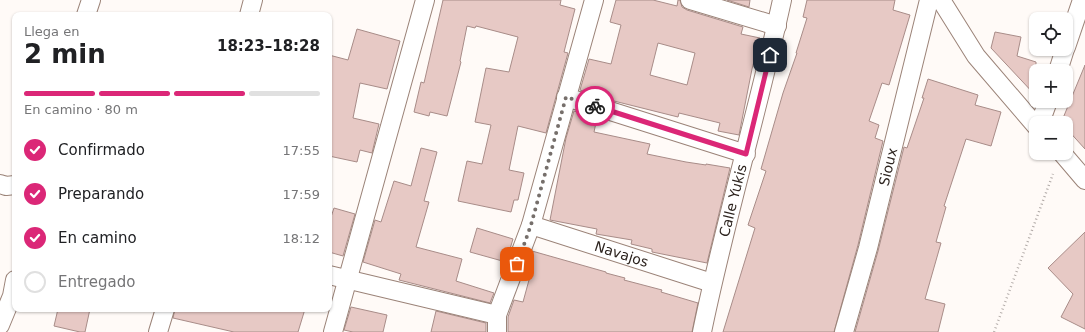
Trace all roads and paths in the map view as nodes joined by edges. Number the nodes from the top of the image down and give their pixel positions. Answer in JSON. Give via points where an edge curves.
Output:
{"nodes":[{"id":1,"x":91,"y":0,"type":"edge"},
{"id":2,"x":253,"y":0,"type":"edge"},
{"id":3,"x":425,"y":0,"type":"edge"},
{"id":4,"x":594,"y":0,"type":"edge"},
{"id":5,"x":690,"y":0,"type":"edge"},
{"id":6,"x":782,"y":0,"type":"edge"},
{"id":7,"x":929,"y":0,"type":"edge"},
{"id":8,"x":941,"y":0,"type":"edge"},
{"id":9,"x":1082,"y":0,"type":"edge"},
{"id":10,"x":87,"y":12,"type":"edge"},
{"id":11,"x":250,"y":12,"type":"edge"},
{"id":12,"x":777,"y":26,"type":"junction"},
{"id":13,"x":1073,"y":27,"type":"edge"},
{"id":14,"x":566,"y":97,"type":"junction"},
{"id":15,"x":1029,"y":118,"type":"edge"},
{"id":16,"x":746,"y":154,"type":"junction"},
{"id":17,"x":1058,"y":160,"type":"edge"},
{"id":18,"x":1085,"y":180,"type":"edge"},
{"id":19,"x":0,"y":184,"type":"edge"},
{"id":20,"x":12,"y":185,"type":"edge"},
{"id":21,"x":531,"y":225,"type":"junction"},
{"id":22,"x":332,"y":276,"type":"edge"},
{"id":23,"x":349,"y":280,"type":"junction"},
{"id":24,"x":712,"y":283,"type":"junction"},
{"id":25,"x":12,"y":296,"type":"edge"},
{"id":26,"x":164,"y":312,"type":"edge"},
{"id":27,"x":497,"y":324,"type":"edge"},
{"id":28,"x":0,"y":325,"type":"edge"},
{"id":29,"x":158,"y":332,"type":"edge"},
{"id":30,"x":333,"y":332,"type":"edge"},
{"id":31,"x":702,"y":332,"type":"edge"},
{"id":32,"x":844,"y":332,"type":"edge"},
{"id":33,"x":994,"y":332,"type":"edge"}],
"edges":[{"from":1,"to":10,"type":"street"},
{"from":2,"to":11,"type":"street"},
{"from":3,"to":23,"type":"street"},
{"from":4,"to":14,"type":"street"},
{"from":5,"to":12,"type":"street"},
{"from":6,"to":12,"type":"street","name":"Calle Yukis"},
{"from":7,"to":32,"type":"street","name":"Sioux","via":[[868,248]]},
{"from":8,"to":15,"type":"street","via":[[976,56]]},
{"from":9,"to":13,"type":"street"},
{"from":12,"to":16,"type":"street","name":"Calle Yukis"},
{"from":14,"to":16,"type":"street"},
{"from":14,"to":21,"type":"street"},
{"from":16,"to":24,"type":"street","name":"Calle Yukis"},
{"from":17,"to":18,"type":"street"},
{"from":17,"to":33,"type":"path"},
{"from":19,"to":20,"type":"street"},
{"from":21,"to":24,"type":"street","name":"Navajos"},
{"from":21,"to":27,"type":"street"},
{"from":22,"to":23,"type":"street"},
{"from":23,"to":27,"type":"street"},
{"from":23,"to":30,"type":"street"},
{"from":24,"to":31,"type":"street","name":"Calle Yukis"},
{"from":25,"to":28,"type":"street"},
{"from":26,"to":29,"type":"street"}]}
